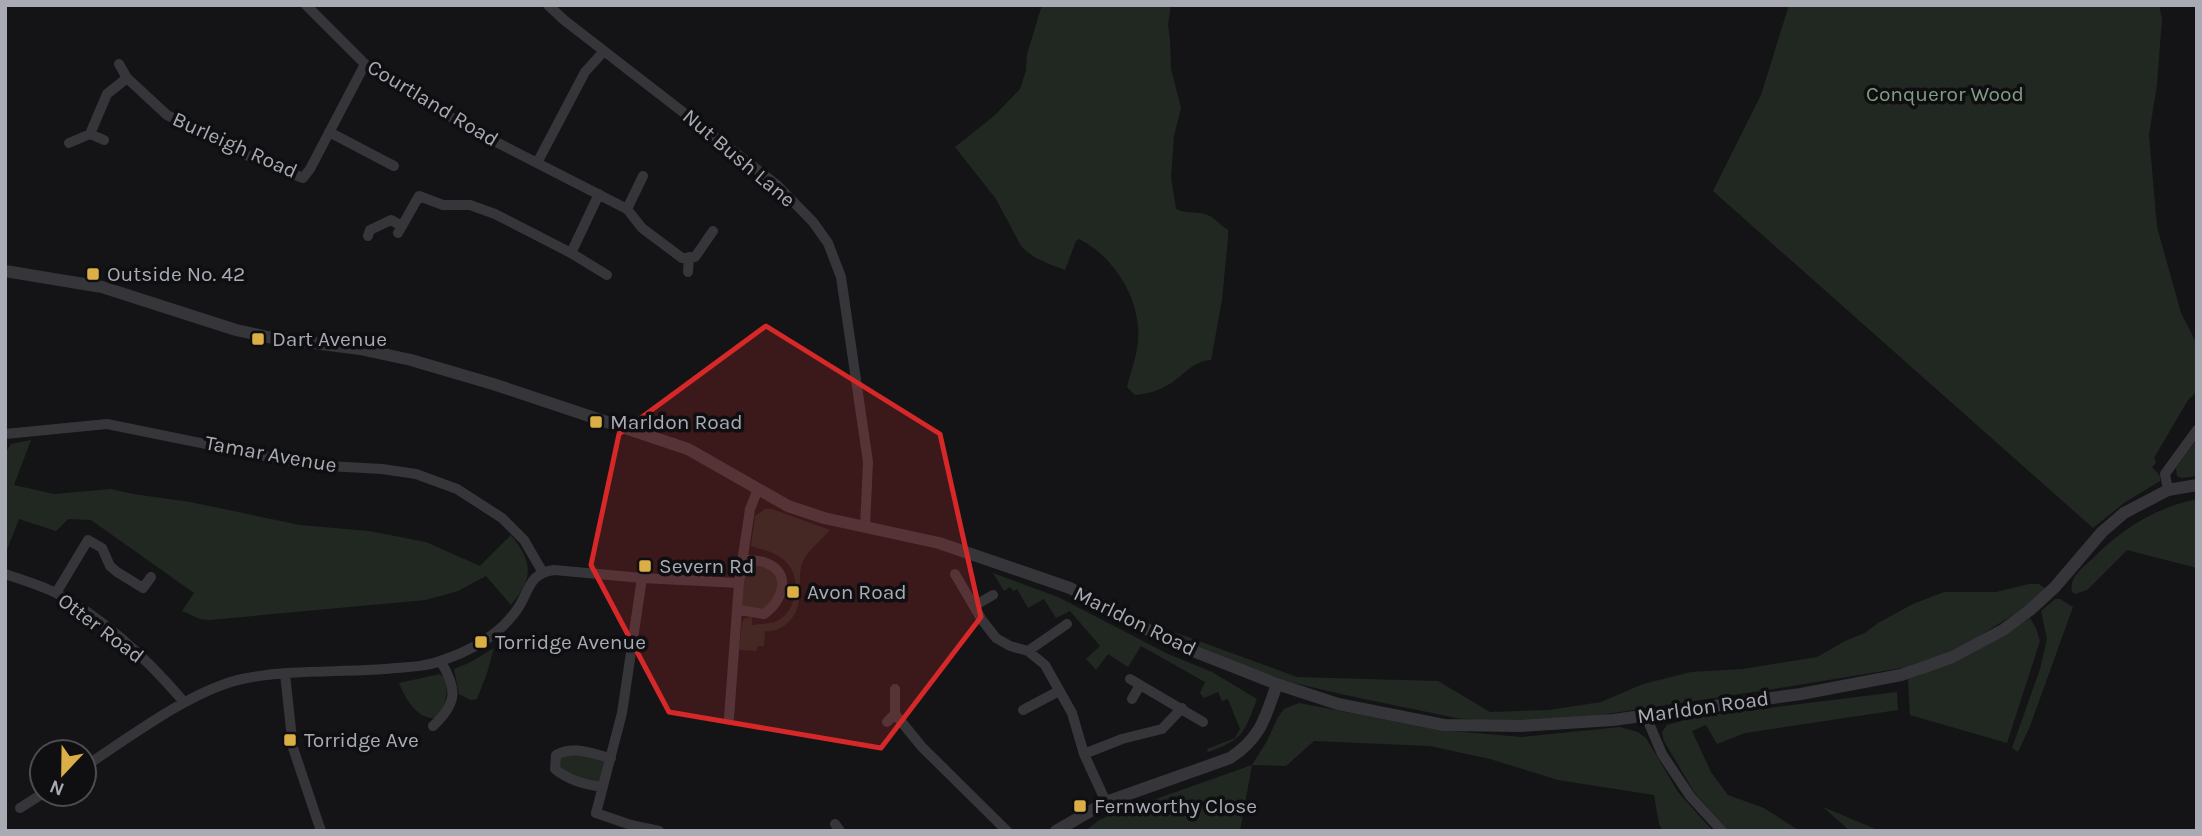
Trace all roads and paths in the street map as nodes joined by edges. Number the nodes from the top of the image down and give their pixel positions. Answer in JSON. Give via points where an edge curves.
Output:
{"nodes":[{"id":1,"x":306,"y":5,"type":"edge"},
{"id":2,"x":548,"y":5,"type":"edge"},
{"id":3,"x":604,"y":51,"type":"junction"},
{"id":4,"x":119,"y":64,"type":"dead end"},
{"id":5,"x":365,"y":64,"type":"junction"},
{"id":6,"x":127,"y":78,"type":"junction"},
{"id":7,"x":330,"y":132,"type":"junction"},
{"id":8,"x":90,"y":134,"type":"junction"},
{"id":9,"x":104,"y":140,"type":"dead end"},
{"id":10,"x":69,"y":143,"type":"dead end"},
{"id":11,"x":537,"y":163,"type":"junction"},
{"id":12,"x":394,"y":166,"type":"dead end"},
{"id":13,"x":643,"y":176,"type":"dead end"},
{"id":14,"x":599,"y":194,"type":"junction"},
{"id":15,"x":627,"y":209,"type":"junction"},
{"id":16,"x":713,"y":231,"type":"dead end"},
{"id":17,"x":368,"y":236,"type":"dead end"},
{"id":18,"x":571,"y":253,"type":"junction"},
{"id":19,"x":689,"y":257,"type":"junction"},
{"id":20,"x":5,"y":271,"type":"edge"},
{"id":21,"x":688,"y":272,"type":"dead end"},
{"id":22,"x":607,"y":275,"type":"dead end"},
{"id":23,"x":2197,"y":430,"type":"edge"},
{"id":24,"x":5,"y":434,"type":"edge"},
{"id":25,"x":2197,"y":485,"type":"edge"},
{"id":26,"x":758,"y":489,"type":"junction"},
{"id":27,"x":2168,"y":490,"type":"junction"},
{"id":28,"x":864,"y":527,"type":"junction"},
{"id":29,"x":743,"y":559,"type":"junction"},
{"id":30,"x":542,"y":571,"type":"junction"},
{"id":31,"x":5,"y":574,"type":"edge"},
{"id":32,"x":955,"y":574,"type":"dead end"},
{"id":33,"x":151,"y":577,"type":"dead end"},
{"id":34,"x":642,"y":578,"type":"junction"},
{"id":35,"x":739,"y":583,"type":"junction"},
{"id":36,"x":55,"y":593,"type":"junction"},
{"id":37,"x":993,"y":596,"type":"dead end"},
{"id":38,"x":974,"y":606,"type":"junction"},
{"id":39,"x":739,"y":610,"type":"junction"},
{"id":40,"x":1067,"y":624,"type":"dead end"},
{"id":41,"x":1028,"y":651,"type":"junction"},
{"id":42,"x":441,"y":662,"type":"junction"},
{"id":43,"x":285,"y":674,"type":"junction"},
{"id":44,"x":1130,"y":679,"type":"dead end"},
{"id":45,"x":1276,"y":684,"type":"junction"},
{"id":46,"x":1140,"y":685,"type":"junction"},
{"id":47,"x":895,"y":689,"type":"dead end"},
{"id":48,"x":1059,"y":691,"type":"junction"},
{"id":49,"x":1132,"y":699,"type":"dead end"},
{"id":50,"x":184,"y":702,"type":"junction"},
{"id":51,"x":1182,"y":708,"type":"junction"},
{"id":52,"x":1023,"y":710,"type":"dead end"},
{"id":53,"x":895,"y":714,"type":"junction"},
{"id":54,"x":1645,"y":714,"type":"junction"},
{"id":55,"x":729,"y":718,"type":"dead end"},
{"id":56,"x":887,"y":722,"type":"dead end"},
{"id":57,"x":1203,"y":722,"type":"dead end"},
{"id":58,"x":433,"y":726,"type":"dead end"},
{"id":59,"x":1084,"y":754,"type":"junction"},
{"id":60,"x":98,"y":758,"type":"edge"},
{"id":61,"x":611,"y":758,"type":"junction"},
{"id":62,"x":603,"y":787,"type":"junction"},
{"id":63,"x":1106,"y":802,"type":"junction"},
{"id":64,"x":28,"y":803,"type":"edge"},
{"id":65,"x":20,"y":808,"type":"dead end"},
{"id":66,"x":321,"y":831,"type":"edge"},
{"id":67,"x":659,"y":831,"type":"edge"},
{"id":68,"x":1007,"y":831,"type":"edge"},
{"id":69,"x":1056,"y":831,"type":"edge"},
{"id":70,"x":1722,"y":831,"type":"edge"}],
"edges":[{"from":1,"to":5,"type":"street","name":"Courtland Road"},
{"from":2,"to":3,"type":"street","name":"Nut Bush Lane"},
{"from":3,"to":11,"type":"street","via":[[586,72]]},
{"from":3,"to":28,"type":"street","name":"Nut Bush Lane","via":[[777,185],[828,243],[841,277],[868,461]]},
{"from":4,"to":6,"type":"street","name":"Burleigh Road"},
{"from":5,"to":7,"type":"street","name":"Burleigh Road"},
{"from":5,"to":11,"type":"street","name":"Courtland Road","via":[[467,127]]},
{"from":6,"to":7,"type":"street","name":"Burleigh Road","via":[[167,115],[303,178]]},
{"from":6,"to":8,"type":"street","via":[[107,94]]},
{"from":7,"to":12,"type":"street"},
{"from":8,"to":9,"type":"street"},
{"from":8,"to":10,"type":"street"},
{"from":11,"to":14,"type":"street","name":"Courtland Road"},
{"from":13,"to":15,"type":"street"},
{"from":14,"to":15,"type":"street","name":"Courtland Road"},
{"from":14,"to":18,"type":"street"},
{"from":15,"to":19,"type":"street","name":"Courtland Road","via":[[642,228],[682,258]]},
{"from":16,"to":19,"type":"street","via":[[695,257]]},
{"from":17,"to":18,"type":"street","via":[[370,230],[391,220],[400,230],[419,195],[443,205],[470,205],[495,214]]},
{"from":18,"to":22,"type":"street"},
{"from":19,"to":21,"type":"street"},
{"from":20,"to":26,"type":"street","name":"Marldon Road","via":[[102,287],[236,330],[411,360],[688,449]]},
{"from":23,"to":27,"type":"street","via":[[2165,474]]},
{"from":24,"to":30,"type":"street","name":"Tamar Avenue","via":[[107,424],[309,465],[416,474],[457,489],[502,518],[524,540]]},
{"from":25,"to":27,"type":"street","name":"Marldon Road"},
{"from":26,"to":28,"type":"street","name":"Marldon Road","via":[[788,506]]},
{"from":26,"to":29,"type":"street","via":[[750,509]]},
{"from":27,"to":54,"type":"street","name":"Marldon Road","via":[[2124,513],[2102,532],[2030,610],[1952,657],[1901,675],[1812,692]]},
{"from":28,"to":45,"type":"street","name":"Marldon Road","via":[[939,543],[1070,588],[1186,648]]},
{"from":29,"to":35,"type":"street"},
{"from":29,"to":39,"type":"street","via":[[774,567],[783,584],[779,600],[764,614]]},
{"from":30,"to":34,"type":"street"},
{"from":30,"to":42,"type":"street","via":[[502,626]]},
{"from":31,"to":36,"type":"street","name":"Otter Road"},
{"from":32,"to":38,"type":"street"},
{"from":33,"to":36,"type":"street","via":[[143,588],[110,566],[102,548],[88,540]]},
{"from":34,"to":35,"type":"street"},
{"from":34,"to":61,"type":"street"},
{"from":35,"to":39,"type":"street"},
{"from":36,"to":50,"type":"street","name":"Otter Road","via":[[139,654]]},
{"from":37,"to":38,"type":"street"},
{"from":38,"to":41,"type":"street","via":[[996,638]]},
{"from":39,"to":55,"type":"street"},
{"from":40,"to":41,"type":"street"},
{"from":41,"to":48,"type":"street","via":[[1045,665]]},
{"from":42,"to":43,"type":"street"},
{"from":42,"to":58,"type":"street","via":[[453,691],[448,709]]},
{"from":43,"to":50,"type":"street","via":[[247,677]]},
{"from":43,"to":66,"type":"street","via":[[293,748]]},
{"from":44,"to":46,"type":"street"},
{"from":45,"to":54,"type":"street","name":"Marldon Road","via":[[1338,704],[1444,725],[1521,726]]},
{"from":45,"to":63,"type":"street","via":[[1256,736],[1246,748],[1230,758]]},
{"from":46,"to":49,"type":"street"},
{"from":46,"to":51,"type":"street"},
{"from":47,"to":53,"type":"street"},
{"from":48,"to":52,"type":"street"},
{"from":48,"to":59,"type":"street","via":[[1072,713]]},
{"from":50,"to":60,"type":"street"},
{"from":51,"to":57,"type":"street"},
{"from":51,"to":59,"type":"street","via":[[1162,729]]},
{"from":53,"to":56,"type":"street"},
{"from":53,"to":68,"type":"street"},
{"from":54,"to":70,"type":"street","via":[[1662,754],[1690,796]]},
{"from":59,"to":63,"type":"street"},
{"from":61,"to":62,"type":"street"},
{"from":61,"to":62,"type":"street","via":[[573,750],[556,755],[555,769],[563,776]]},
{"from":62,"to":67,"type":"street","via":[[596,813]]},
{"from":63,"to":69,"type":"street"},
{"from":64,"to":65,"type":"street"}]}
